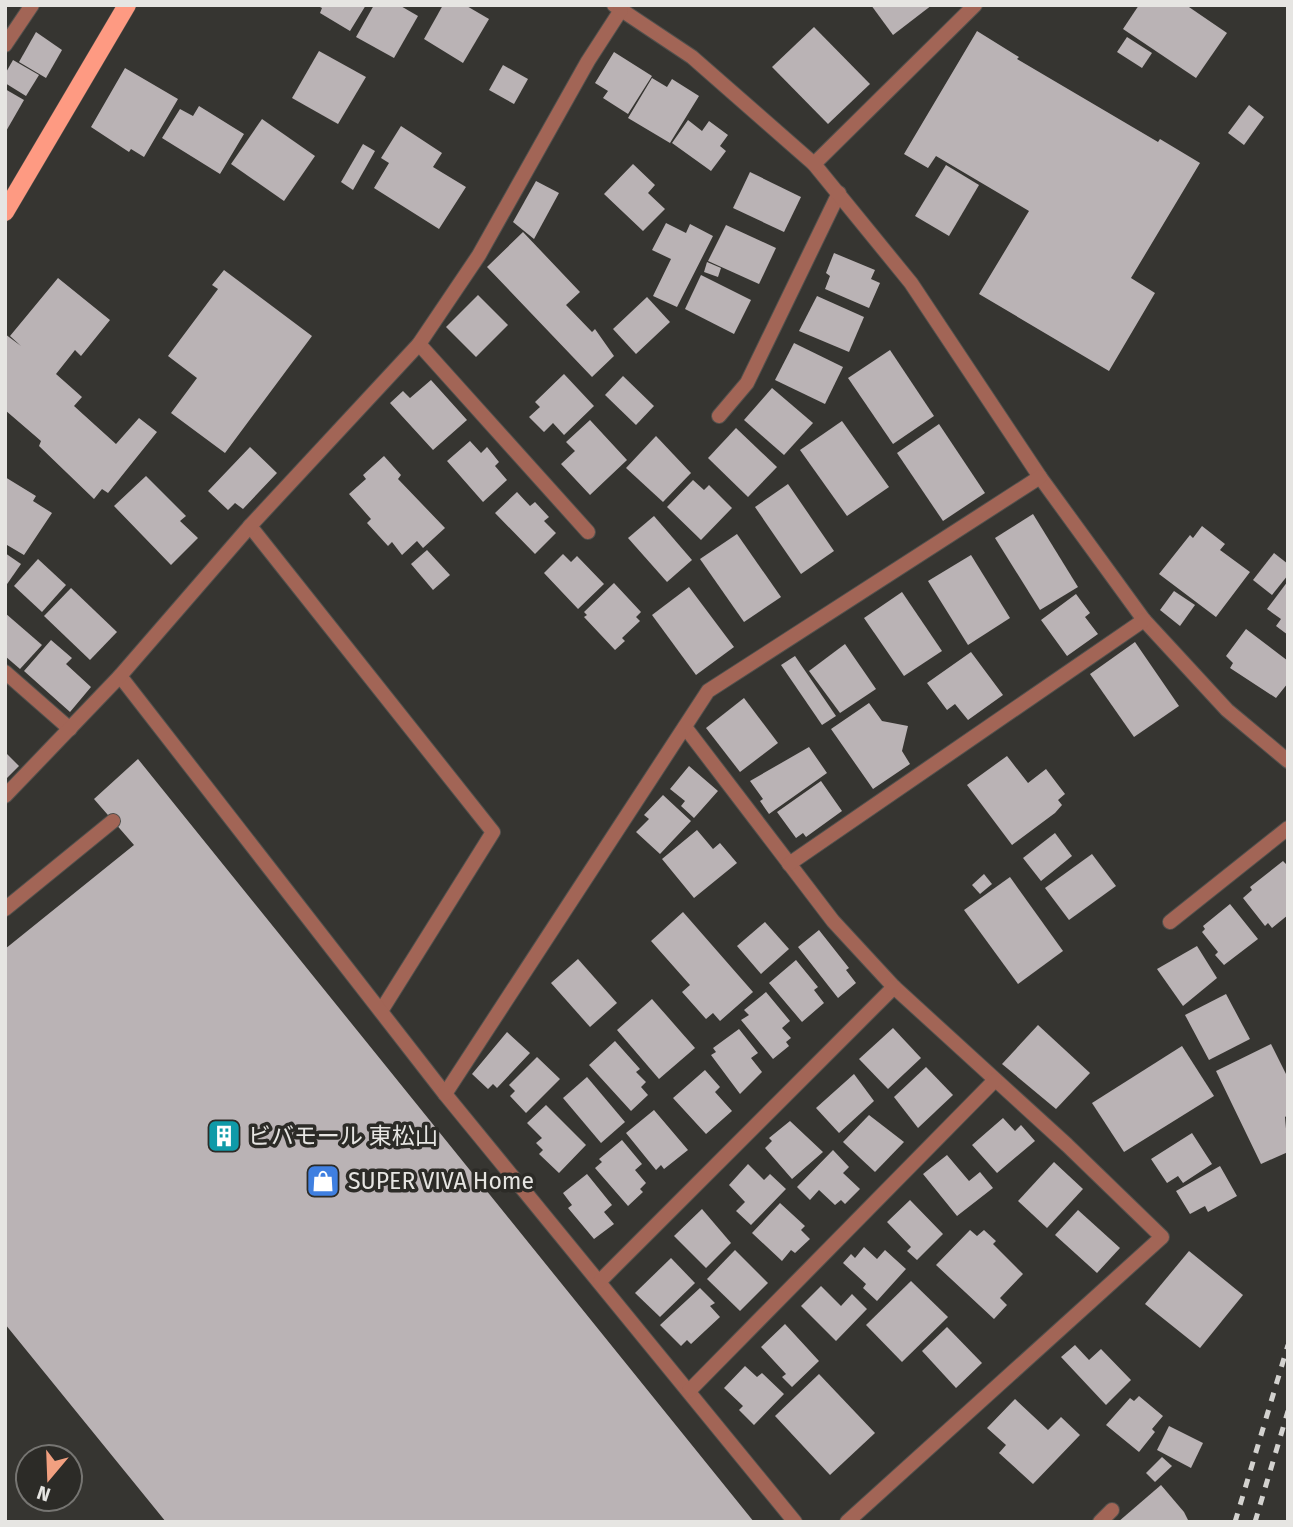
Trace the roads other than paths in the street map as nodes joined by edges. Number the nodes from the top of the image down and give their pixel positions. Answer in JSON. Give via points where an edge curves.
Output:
{"nodes":[{"id":1,"x":32,"y":5,"type":"edge"},
{"id":2,"x":127,"y":5,"type":"edge"},
{"id":3,"x":975,"y":5,"type":"edge"},
{"id":4,"x":619,"y":7,"type":"edge"},
{"id":5,"x":5,"y":45,"type":"edge"},
{"id":6,"x":814,"y":164,"type":"junction"},
{"id":7,"x":839,"y":193,"type":"junction"},
{"id":8,"x":5,"y":212,"type":"edge"},
{"id":9,"x":419,"y":344,"type":"junction"},
{"id":10,"x":719,"y":416,"type":"dead end"},
{"id":11,"x":1040,"y":477,"type":"junction"},
{"id":12,"x":250,"y":526,"type":"junction"},
{"id":13,"x":588,"y":532,"type":"dead end"},
{"id":14,"x":1144,"y":620,"type":"junction"},
{"id":15,"x":5,"y":672,"type":"edge"},
{"id":16,"x":120,"y":676,"type":"junction"},
{"id":17,"x":685,"y":727,"type":"junction"},
{"id":18,"x":70,"y":729,"type":"junction"},
{"id":19,"x":1288,"y":761,"type":"edge"},
{"id":20,"x":5,"y":796,"type":"edge"},
{"id":21,"x":113,"y":821,"type":"dead end"},
{"id":22,"x":1288,"y":828,"type":"edge"},
{"id":23,"x":789,"y":864,"type":"junction"},
{"id":24,"x":5,"y":909,"type":"edge"},
{"id":25,"x":1170,"y":922,"type":"dead end"},
{"id":26,"x":894,"y":987,"type":"junction"},
{"id":27,"x":381,"y":1011,"type":"junction"},
{"id":28,"x":995,"y":1080,"type":"junction"},
{"id":29,"x":445,"y":1094,"type":"junction"},
{"id":30,"x":600,"y":1281,"type":"junction"},
{"id":31,"x":689,"y":1391,"type":"junction"},
{"id":32,"x":1112,"y":1510,"type":"dead end"},
{"id":33,"x":795,"y":1522,"type":"edge"},
{"id":34,"x":847,"y":1522,"type":"edge"},
{"id":35,"x":1100,"y":1522,"type":"edge"}],
"edges":[{"from":1,"to":5,"type":"street"},
{"from":2,"to":8,"type":"main road"},
{"from":3,"to":6,"type":"street"},
{"from":4,"to":6,"type":"street","via":[[692,57]]},
{"from":4,"to":9,"type":"street","via":[[479,254]]},
{"from":6,"to":7,"type":"street"},
{"from":7,"to":10,"type":"street","via":[[747,383]]},
{"from":7,"to":11,"type":"street","via":[[911,283]]},
{"from":9,"to":12,"type":"street"},
{"from":9,"to":13,"type":"street"},
{"from":11,"to":14,"type":"street"},
{"from":11,"to":17,"type":"street","via":[[708,691]]},
{"from":12,"to":16,"type":"street"},
{"from":12,"to":27,"type":"street","via":[[493,832]]},
{"from":14,"to":19,"type":"street","via":[[1227,710]]},
{"from":14,"to":23,"type":"street"},
{"from":15,"to":18,"type":"street"},
{"from":16,"to":18,"type":"street"},
{"from":16,"to":27,"type":"street"},
{"from":17,"to":23,"type":"street"},
{"from":17,"to":29,"type":"street"},
{"from":18,"to":20,"type":"street"},
{"from":21,"to":24,"type":"street"},
{"from":22,"to":25,"type":"street"},
{"from":23,"to":26,"type":"street","via":[[833,921]]},
{"from":26,"to":28,"type":"street"},
{"from":26,"to":30,"type":"street"},
{"from":27,"to":29,"type":"street"},
{"from":28,"to":31,"type":"street"},
{"from":28,"to":34,"type":"street","via":[[1162,1237]]},
{"from":29,"to":30,"type":"street"},
{"from":30,"to":31,"type":"street"},
{"from":31,"to":33,"type":"street"},
{"from":32,"to":35,"type":"street"}]}
